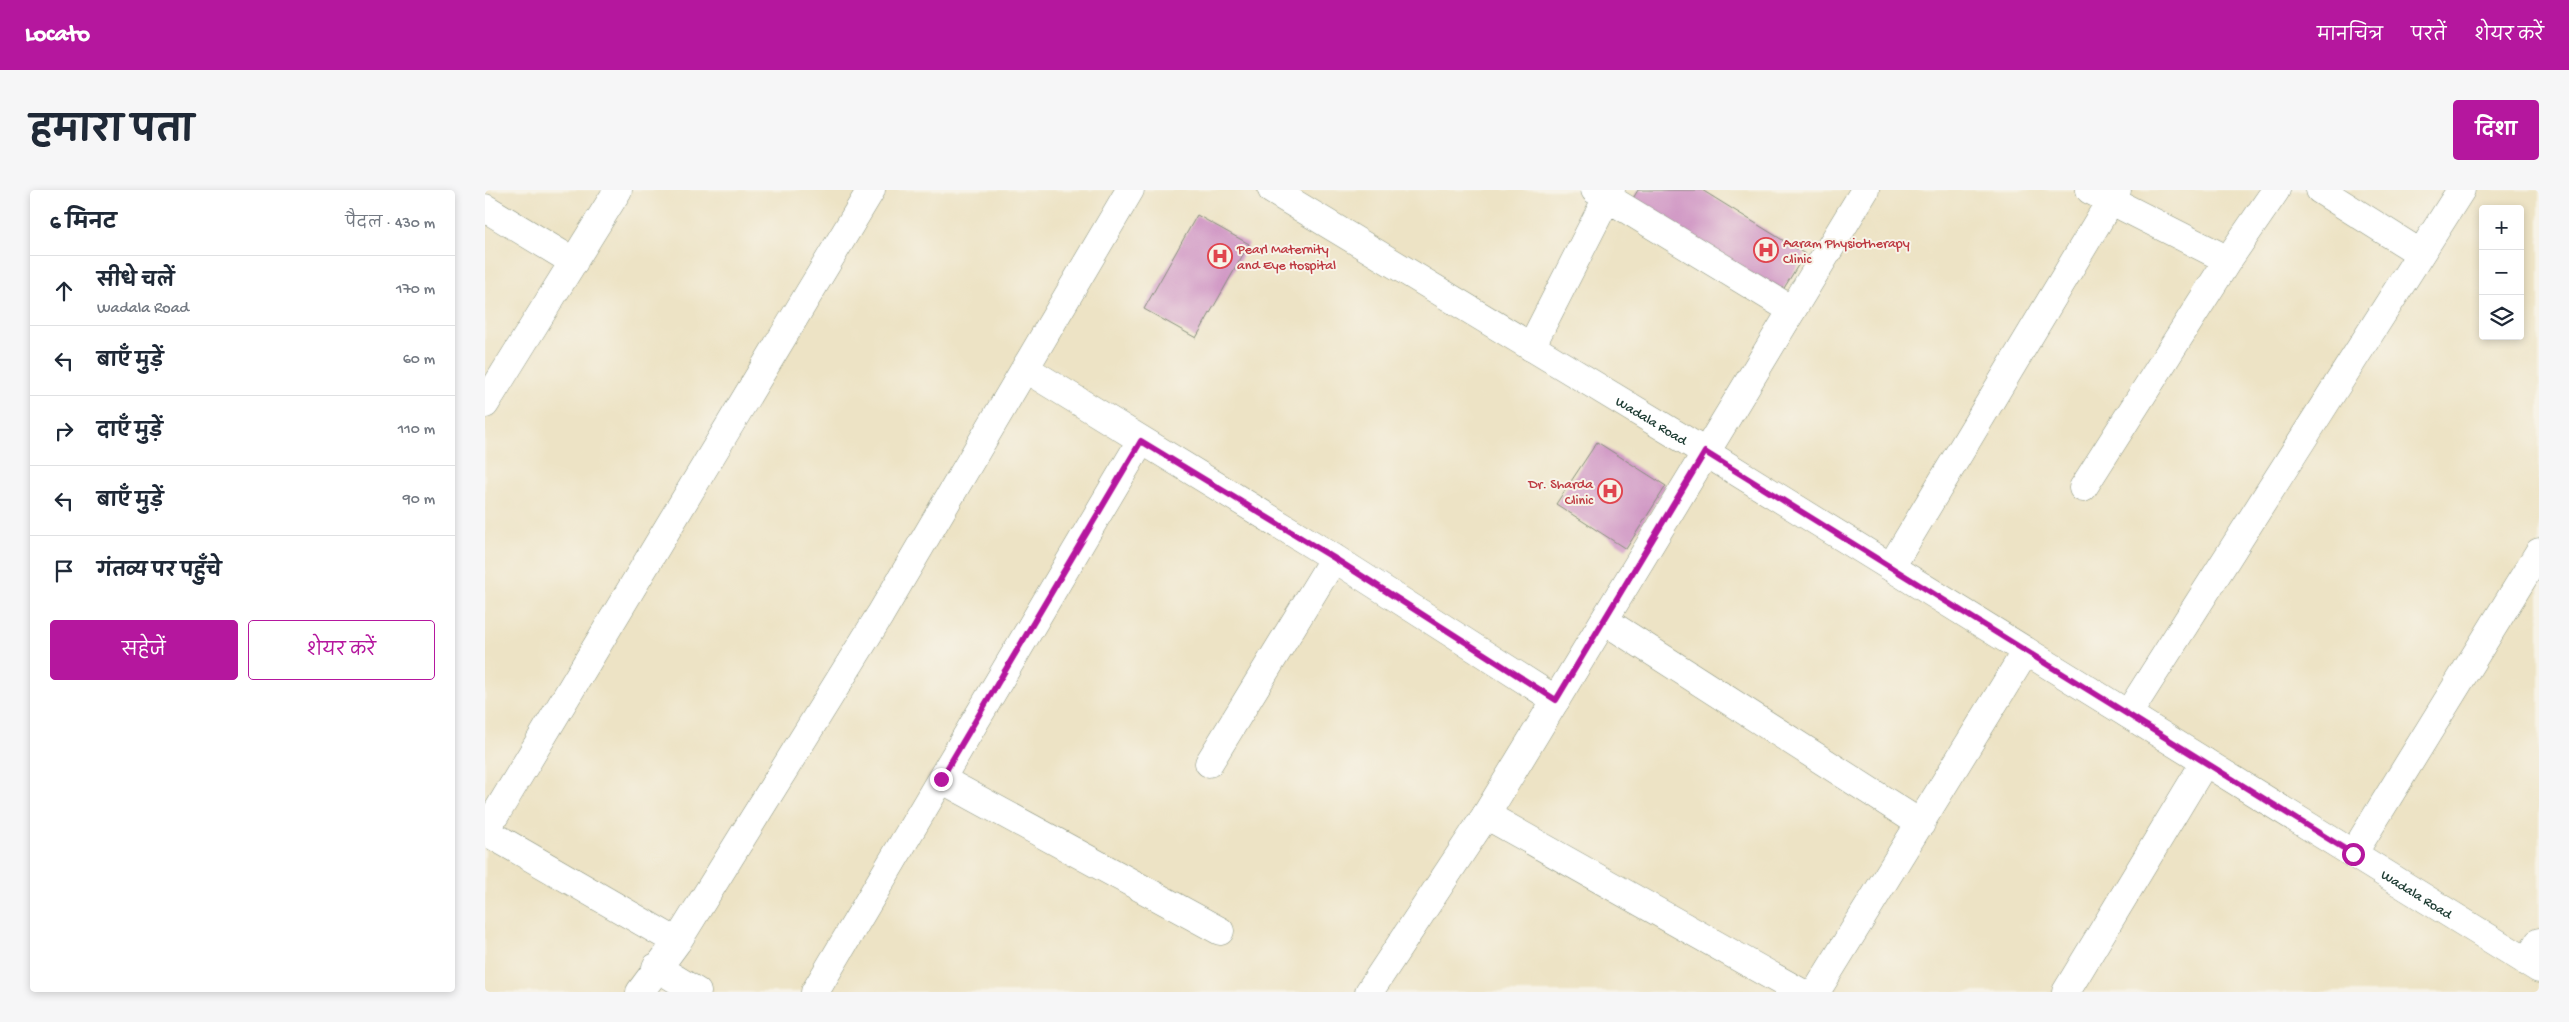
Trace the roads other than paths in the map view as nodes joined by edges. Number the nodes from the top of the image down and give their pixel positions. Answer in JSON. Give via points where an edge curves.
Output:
{"nodes":[{"id":1,"x":618,"y":190,"type":"edge"},
{"id":2,"x":871,"y":190,"type":"edge"},
{"id":3,"x":1130,"y":190,"type":"edge"},
{"id":4,"x":1272,"y":190,"type":"edge"},
{"id":5,"x":1865,"y":190,"type":"edge"},
{"id":6,"x":2276,"y":190,"type":"edge"},
{"id":7,"x":2320,"y":190,"type":"edge"},
{"id":8,"x":2461,"y":190,"type":"edge"},
{"id":9,"x":1604,"y":192,"type":"edge"},
{"id":10,"x":2106,"y":194,"type":"edge"},
{"id":11,"x":485,"y":208,"type":"edge"},
{"id":12,"x":2421,"y":254,"type":"junction"},
{"id":13,"x":2229,"y":260,"type":"junction"},
{"id":14,"x":574,"y":262,"type":"junction"},
{"id":15,"x":1792,"y":310,"type":"junction"},
{"id":16,"x":1531,"y":347,"type":"junction"},
{"id":17,"x":1026,"y":369,"type":"junction"},
{"id":18,"x":485,"y":404,"type":"edge"},
{"id":19,"x":1141,"y":441,"type":"junction"},
{"id":20,"x":1705,"y":452,"type":"junction"},
{"id":21,"x":2083,"y":488,"type":"dead end"},
{"id":22,"x":2539,"y":552,"type":"edge"},
{"id":23,"x":1334,"y":558,"type":"junction"},
{"id":24,"x":1891,"y":567,"type":"junction"},
{"id":25,"x":1605,"y":621,"type":"junction"},
{"id":26,"x":2026,"y":650,"type":"junction"},
{"id":27,"x":1556,"y":700,"type":"junction"},
{"id":28,"x":2128,"y":714,"type":"junction"},
{"id":29,"x":2205,"y":762,"type":"junction"},
{"id":30,"x":1209,"y":764,"type":"dead end"},
{"id":31,"x":941,"y":779,"type":"junction"},
{"id":32,"x":1486,"y":816,"type":"junction"},
{"id":33,"x":1921,"y":824,"type":"junction"},
{"id":34,"x":485,"y":832,"type":"edge"},
{"id":35,"x":2353,"y":854,"type":"junction"},
{"id":36,"x":1220,"y":931,"type":"dead end"},
{"id":37,"x":677,"y":942,"type":"junction"},
{"id":38,"x":2535,"y":958,"type":"edge"},
{"id":39,"x":656,"y":967,"type":"junction"},
{"id":40,"x":640,"y":992,"type":"edge"},
{"id":41,"x":697,"y":992,"type":"edge"},
{"id":42,"x":815,"y":992,"type":"edge"},
{"id":43,"x":1369,"y":992,"type":"edge"},
{"id":44,"x":1800,"y":992,"type":"edge"},
{"id":45,"x":1815,"y":992,"type":"edge"},
{"id":46,"x":2067,"y":992,"type":"edge"}],
"edges":[{"from":1,"to":14,"type":"street"},
{"from":2,"to":34,"type":"street"},
{"from":3,"to":17,"type":"street"},
{"from":4,"to":16,"type":"street","name":"Wadala Road"},
{"from":5,"to":15,"type":"street"},
{"from":6,"to":13,"type":"street"},
{"from":7,"to":12,"type":"street"},
{"from":8,"to":12,"type":"street"},
{"from":9,"to":15,"type":"street"},
{"from":9,"to":16,"type":"street"},
{"from":10,"to":13,"type":"street"},
{"from":10,"to":24,"type":"street"},
{"from":11,"to":14,"type":"street"},
{"from":12,"to":28,"type":"street"},
{"from":13,"to":21,"type":"street"},
{"from":14,"to":18,"type":"street"},
{"from":15,"to":20,"type":"street"},
{"from":16,"to":20,"type":"street","name":"Wadala Road"},
{"from":17,"to":19,"type":"street"},
{"from":17,"to":37,"type":"street"},
{"from":19,"to":23,"type":"street"},
{"from":19,"to":31,"type":"street"},
{"from":20,"to":24,"type":"street","name":"Wadala Road"},
{"from":20,"to":25,"type":"street"},
{"from":22,"to":35,"type":"street"},
{"from":23,"to":27,"type":"street"},
{"from":23,"to":30,"type":"street"},
{"from":24,"to":26,"type":"street","name":"Wadala Road"},
{"from":25,"to":27,"type":"street"},
{"from":25,"to":33,"type":"street"},
{"from":26,"to":28,"type":"street","name":"Wadala Road"},
{"from":26,"to":33,"type":"street"},
{"from":27,"to":32,"type":"street"},
{"from":28,"to":29,"type":"street","name":"Wadala Road"},
{"from":29,"to":35,"type":"street","name":"Wadala Road"},
{"from":29,"to":46,"type":"street"},
{"from":31,"to":36,"type":"street"},
{"from":31,"to":42,"type":"street"},
{"from":32,"to":43,"type":"street"},
{"from":32,"to":44,"type":"street"},
{"from":33,"to":45,"type":"street"},
{"from":34,"to":37,"type":"street"},
{"from":35,"to":38,"type":"street","name":"Wadala Road"},
{"from":37,"to":39,"type":"street"},
{"from":39,"to":40,"type":"street"},
{"from":39,"to":41,"type":"street"}]}
